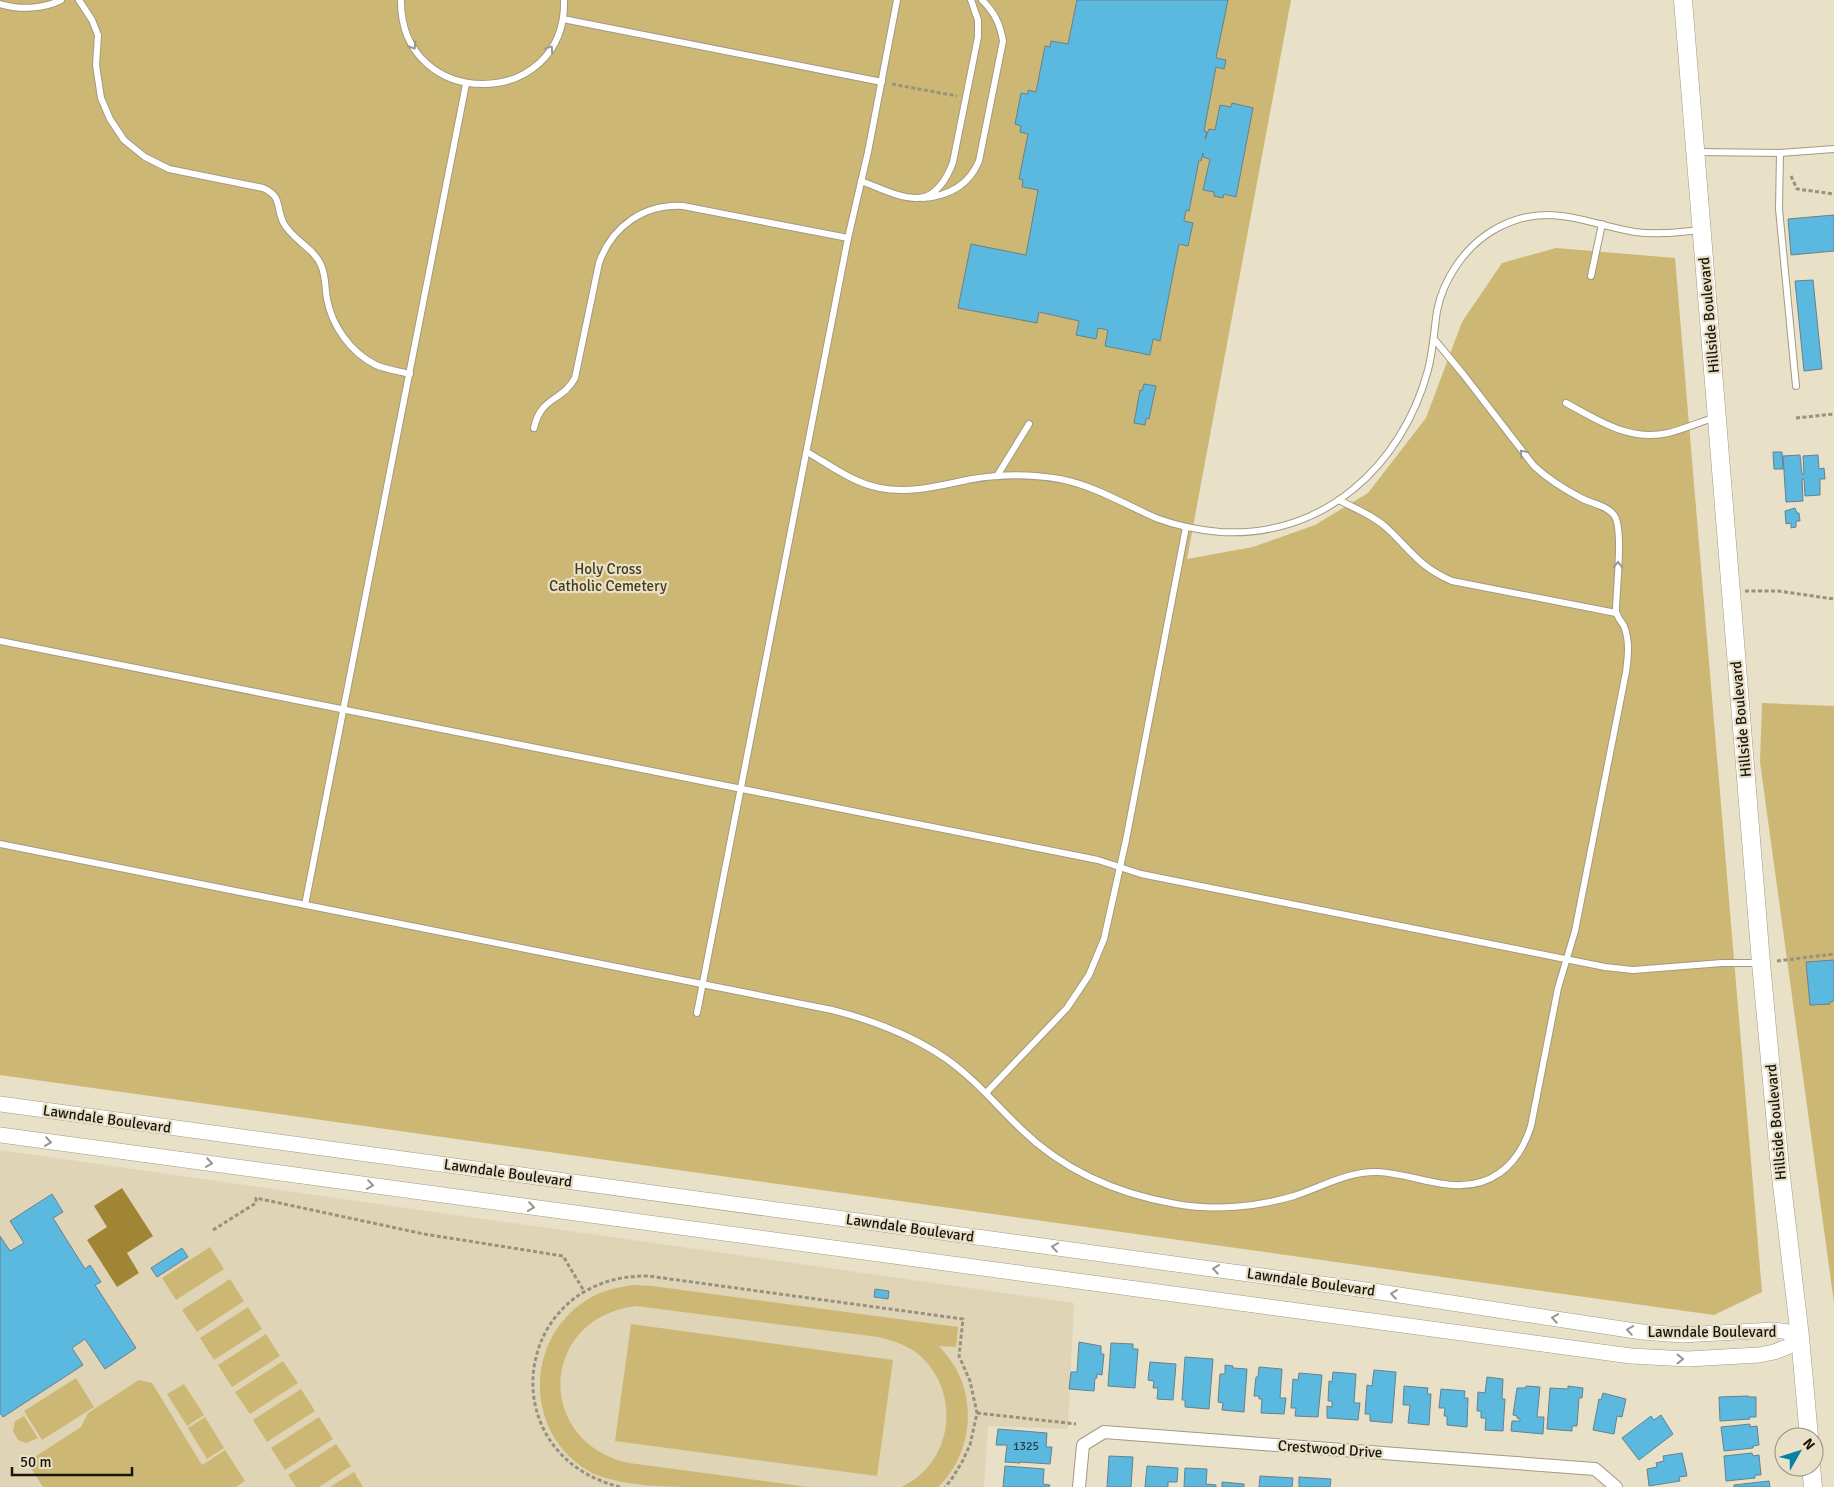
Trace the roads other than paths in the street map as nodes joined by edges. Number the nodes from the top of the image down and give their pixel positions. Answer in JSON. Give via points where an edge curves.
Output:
{"nodes":[{"id":1,"x":62,"y":0,"type":"edge"},
{"id":2,"x":78,"y":0,"type":"edge"},
{"id":3,"x":400,"y":0,"type":"edge"},
{"id":4,"x":564,"y":0,"type":"edge"},
{"id":5,"x":897,"y":0,"type":"edge"},
{"id":6,"x":971,"y":0,"type":"edge"},
{"id":7,"x":982,"y":0,"type":"edge"},
{"id":8,"x":1683,"y":0,"type":"edge"},
{"id":9,"x":0,"y":4,"type":"edge"},
{"id":10,"x":563,"y":19,"type":"junction"},
{"id":11,"x":882,"y":82,"type":"junction"},
{"id":12,"x":466,"y":84,"type":"junction"},
{"id":13,"x":1834,"y":149,"type":"edge"},
{"id":14,"x":1696,"y":152,"type":"junction"},
{"id":15,"x":1780,"y":152,"type":"junction"},
{"id":16,"x":861,"y":182,"type":"junction"},
{"id":17,"x":918,"y":199,"type":"junction"},
{"id":18,"x":1602,"y":224,"type":"junction"},
{"id":19,"x":1702,"y":230,"type":"junction"},
{"id":20,"x":848,"y":238,"type":"junction"},
{"id":21,"x":1591,"y":276,"type":"dead end"},
{"id":22,"x":1434,"y":339,"type":"junction"},
{"id":23,"x":410,"y":374,"type":"junction"},
{"id":24,"x":1796,"y":386,"type":"dead end"},
{"id":25,"x":1566,"y":403,"type":"dead end"},
{"id":26,"x":1717,"y":417,"type":"junction"},
{"id":27,"x":1029,"y":424,"type":"dead end"},
{"id":28,"x":534,"y":428,"type":"dead end"},
{"id":29,"x":807,"y":452,"type":"junction"},
{"id":30,"x":997,"y":476,"type":"junction"},
{"id":31,"x":1339,"y":500,"type":"junction"},
{"id":32,"x":1186,"y":527,"type":"junction"},
{"id":33,"x":1616,"y":613,"type":"junction"},
{"id":34,"x":0,"y":641,"type":"edge"},
{"id":35,"x":344,"y":710,"type":"junction"},
{"id":36,"x":740,"y":789,"type":"junction"},
{"id":37,"x":0,"y":844,"type":"edge"},
{"id":38,"x":1120,"y":867,"type":"junction"},
{"id":39,"x":305,"y":905,"type":"junction"},
{"id":40,"x":1566,"y":960,"type":"junction"},
{"id":41,"x":1761,"y":963,"type":"junction"},
{"id":42,"x":703,"y":984,"type":"junction"},
{"id":43,"x":697,"y":1014,"type":"dead end"},
{"id":44,"x":986,"y":1093,"type":"junction"},
{"id":45,"x":0,"y":1104,"type":"edge"},
{"id":46,"x":0,"y":1135,"type":"edge"},
{"id":47,"x":1800,"y":1337,"type":"junction"},
{"id":48,"x":1808,"y":1427,"type":"edge"},
{"id":49,"x":1079,"y":1487,"type":"edge"},
{"id":50,"x":1616,"y":1487,"type":"edge"}],
"edges":[{"from":1,"to":9,"type":"lane","via":[[24,8]]},
{"from":2,"to":23,"type":"lane","via":[[92,20],[98,36],[96,65],[101,98],[124,140],[145,157],[169,169],[263,188],[274,194],[292,236],[321,264],[330,309],[346,339],[377,366]]},
{"from":3,"to":12,"type":"lane","one_way":true,"via":[[402,20],[413,47],[442,75]]},
{"from":4,"to":10,"type":"lane"},
{"from":5,"to":11,"type":"lane"},
{"from":6,"to":17,"type":"lane","via":[[979,28],[953,162],[947,177],[935,190]]},
{"from":7,"to":17,"type":"lane","via":[[997,18],[1002,41],[980,161],[975,172],[957,189]]},
{"from":8,"to":14,"type":"main road","name":"Hillside Boulevard"},
{"from":10,"to":11,"type":"lane"},
{"from":12,"to":10,"type":"lane","one_way":true,"via":[[497,84],[535,66],[553,44]]},
{"from":11,"to":16,"type":"lane"},
{"from":12,"to":23,"type":"lane"},
{"from":13,"to":15,"type":"lane"},
{"from":14,"to":15,"type":"lane"},
{"from":14,"to":19,"type":"main road","name":"Hillside Boulevard"},
{"from":15,"to":24,"type":"lane","via":[[1779,209]]},
{"from":16,"to":17,"type":"lane"},
{"from":16,"to":20,"type":"lane"},
{"from":18,"to":19,"type":"lane","via":[[1648,233]]},
{"from":18,"to":21,"type":"lane"},
{"from":18,"to":22,"type":"lane","via":[[1572,216],[1541,215],[1514,221],[1482,238],[1448,280],[1438,308]]},
{"from":19,"to":26,"type":"main road","name":"Hillside Boulevard"},
{"from":20,"to":28,"type":"lane","via":[[683,206],[650,209],[634,217],[614,235],[602,253],[575,378],[568,389],[543,407]]},
{"from":20,"to":29,"type":"lane"},
{"from":22,"to":31,"type":"lane","via":[[1424,382],[1407,426],[1379,465]]},
{"from":33,"to":22,"type":"lane","one_way":true,"via":[[1619,535],[1615,516],[1570,492],[1534,466]]},
{"from":23,"to":35,"type":"lane"},
{"from":25,"to":26,"type":"lane","via":[[1631,434],[1668,433]]},
{"from":26,"to":41,"type":"main road","name":"Hillside Boulevard"},
{"from":27,"to":30,"type":"lane"},
{"from":29,"to":30,"type":"lane","via":[[854,480],[894,490],[924,489]]},
{"from":29,"to":36,"type":"lane"},
{"from":30,"to":32,"type":"lane","via":[[1040,476],[1083,485],[1157,518]]},
{"from":31,"to":32,"type":"lane","via":[[1309,516],[1262,530],[1233,532]]},
{"from":31,"to":33,"type":"lane","via":[[1380,522],[1416,559],[1452,581]]},
{"from":32,"to":38,"type":"lane"},
{"from":33,"to":40,"type":"lane","via":[[1627,636],[1626,672],[1575,931]]},
{"from":34,"to":35,"type":"lane"},
{"from":35,"to":36,"type":"lane"},
{"from":35,"to":39,"type":"lane"},
{"from":36,"to":38,"type":"lane"},
{"from":36,"to":42,"type":"lane"},
{"from":37,"to":39,"type":"lane"},
{"from":38,"to":40,"type":"lane","via":[[1141,874]]},
{"from":38,"to":44,"type":"lane","via":[[1109,923],[1089,975],[1055,1023]]},
{"from":39,"to":42,"type":"lane"},
{"from":40,"to":41,"type":"lane","via":[[1634,970],[1722,962]]},
{"from":40,"to":44,"type":"lane","via":[[1526,1141],[1508,1167],[1478,1183],[1445,1184],[1367,1172],[1352,1174],[1270,1202],[1225,1207],[1171,1203],[1107,1186],[1061,1161],[1022,1130]]},
{"from":41,"to":47,"type":"main road","name":"Hillside Boulevard","via":[[1782,1196]]},
{"from":42,"to":43,"type":"lane"},
{"from":42,"to":44,"type":"lane","via":[[832,1010],[877,1023],[946,1058]]},
{"from":47,"to":45,"type":"street","name":"Lawndale Boulevard","one_way":true,"via":[[1774,1330],[1682,1335],[1642,1332],[1373,1290]]},
{"from":46,"to":47,"type":"street","name":"Lawndale Boulevard","one_way":true,"via":[[1631,1356],[1688,1359],[1759,1355],[1774,1352]]},
{"from":47,"to":48,"type":"main road","name":"Hillside Boulevard"},
{"from":49,"to":50,"type":"street","name":"Crestwood Drive","via":[[1083,1445],[1104,1432],[1596,1469]]}]}
